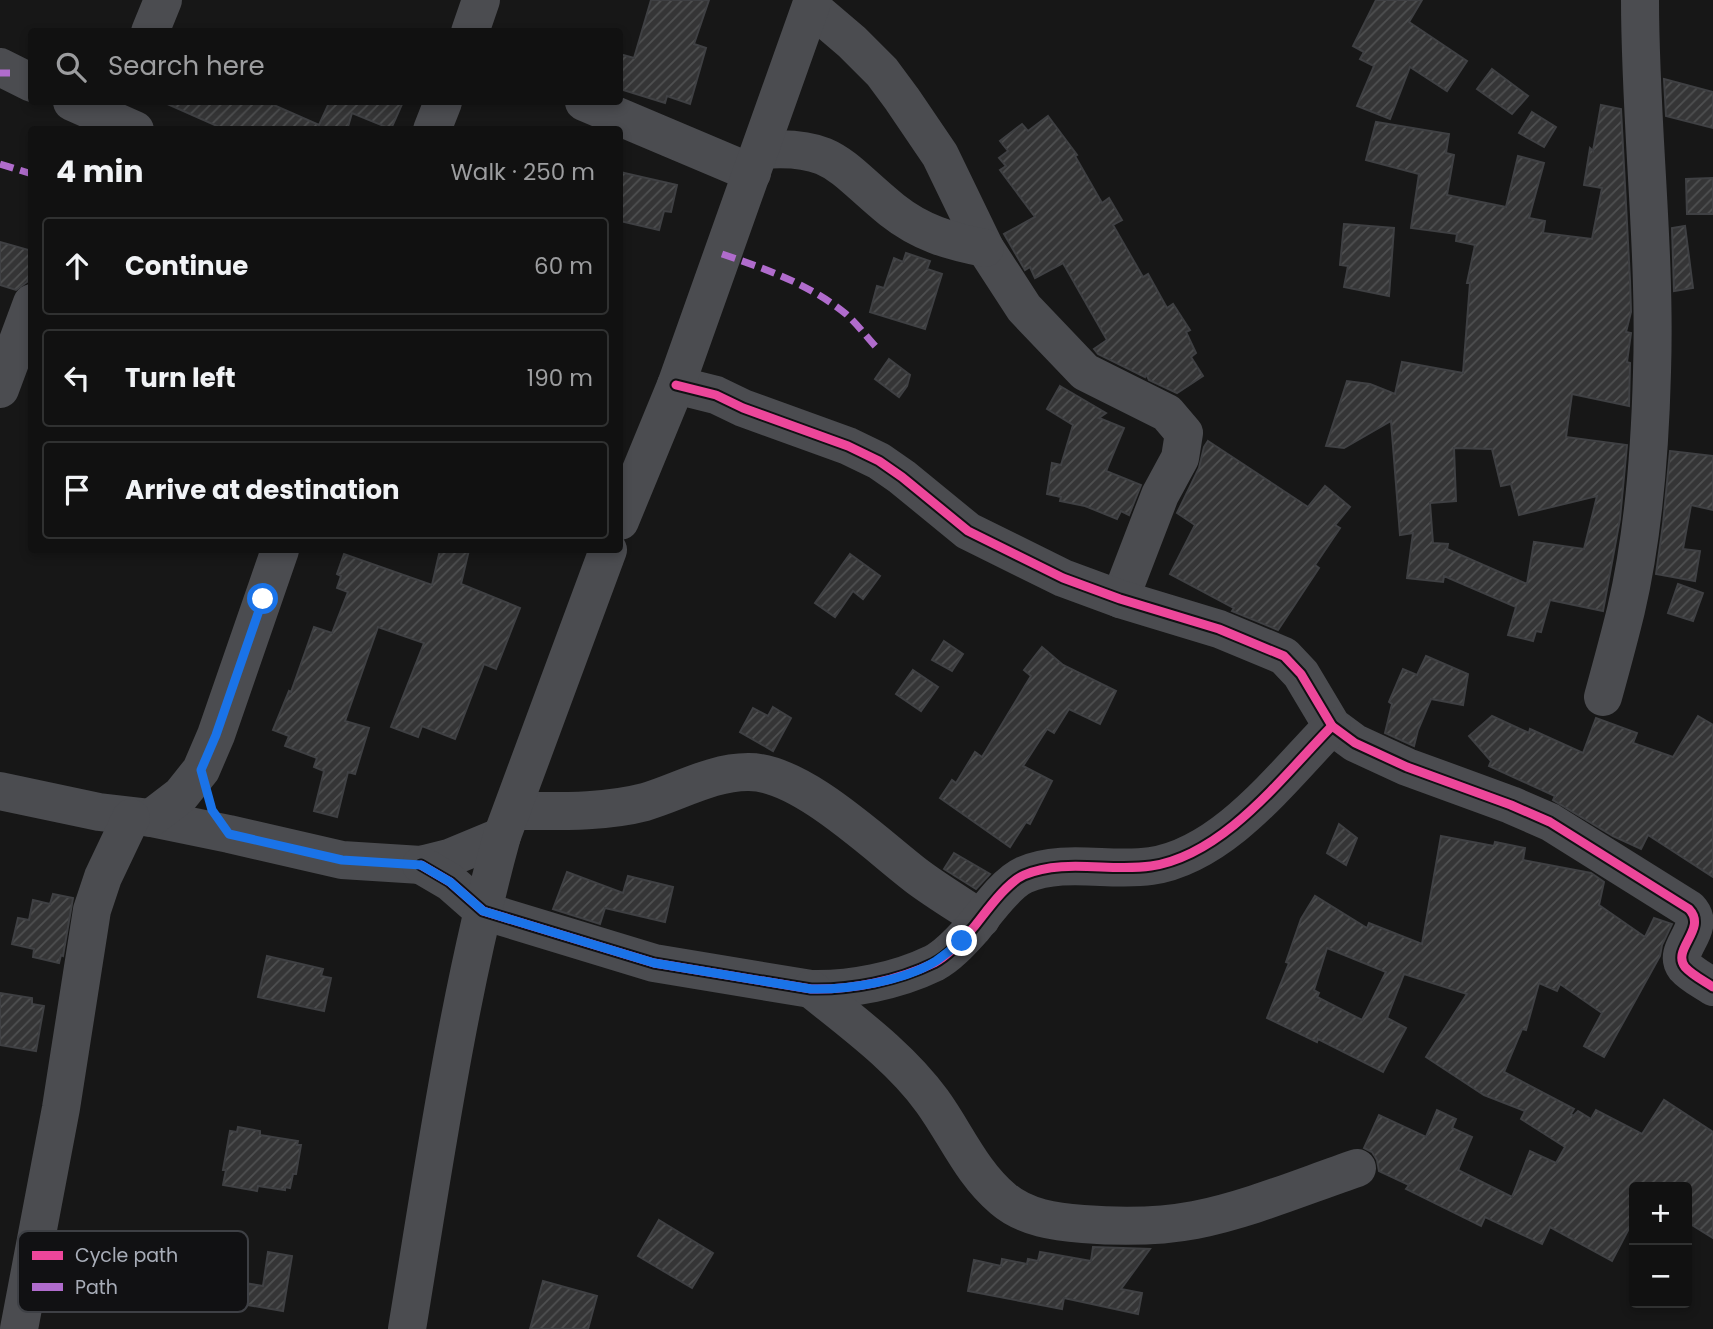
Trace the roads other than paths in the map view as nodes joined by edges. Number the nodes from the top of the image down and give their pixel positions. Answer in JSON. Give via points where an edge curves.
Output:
{"nodes":[{"id":1,"x":163,"y":0,"type":"edge"},
{"id":2,"x":481,"y":0,"type":"edge"},
{"id":3,"x":1640,"y":0,"type":"edge"},
{"id":4,"x":812,"y":3,"type":"edge"},
{"id":5,"x":152,"y":28,"type":"edge"},
{"id":6,"x":471,"y":28,"type":"edge"},
{"id":7,"x":0,"y":66,"type":"edge"},
{"id":8,"x":28,"y":81,"type":"edge"},
{"id":9,"x":80,"y":105,"type":"edge"},
{"id":10,"x":442,"y":105,"type":"edge"},
{"id":11,"x":593,"y":105,"type":"edge"},
{"id":12,"x":117,"y":120,"type":"edge"},
{"id":13,"x":434,"y":126,"type":"edge"},
{"id":14,"x":757,"y":161,"type":"junction"},
{"id":15,"x":985,"y":248,"type":"junction"},
{"id":16,"x":28,"y":314,"type":"edge"},
{"id":17,"x":676,"y":385,"type":"junction"},
{"id":18,"x":0,"y":389,"type":"edge"},
{"id":19,"x":623,"y":514,"type":"edge"},
{"id":20,"x":279,"y":553,"type":"edge"},
{"id":21,"x":607,"y":553,"type":"edge"},
{"id":22,"x":1121,"y":600,"type":"junction"},
{"id":23,"x":1603,"y":697,"type":"dead end"},
{"id":24,"x":1332,"y":726,"type":"junction"},
{"id":25,"x":201,"y":770,"type":"junction"},
{"id":26,"x":0,"y":791,"type":"edge"},
{"id":27,"x":141,"y":818,"type":"junction"},
{"id":28,"x":507,"y":824,"type":"junction"},
{"id":29,"x":229,"y":834,"type":"junction"},
{"id":30,"x":421,"y":865,"type":"junction"},
{"id":31,"x":483,"y":911,"type":"junction"},
{"id":32,"x":981,"y":919,"type":"junction"},
{"id":33,"x":1713,"y":987,"type":"edge"},
{"id":34,"x":811,"y":989,"type":"junction"},
{"id":35,"x":1357,"y":1168,"type":"dead end"},
{"id":36,"x":38,"y":1231,"type":"edge"},
{"id":37,"x":407,"y":1329,"type":"edge"}],
"edges":[{"from":1,"to":5,"type":"street"},
{"from":2,"to":6,"type":"street"},
{"from":3,"to":23,"type":"street","via":[[1652,289],[1650,426],[1637,546]]},
{"from":4,"to":14,"type":"street"},
{"from":4,"to":15,"type":"street","via":[[882,72],[902,99],[940,155]]},
{"from":7,"to":8,"type":"street"},
{"from":9,"to":12,"type":"street"},
{"from":10,"to":13,"type":"street"},
{"from":11,"to":14,"type":"street"},
{"from":14,"to":15,"type":"street","via":[[796,149],[817,152],[926,231],[948,241]]},
{"from":14,"to":17,"type":"street"},
{"from":15,"to":22,"type":"street","via":[[1024,308],[1085,372],[1167,413],[1184,433],[1180,458],[1160,495]]},
{"from":16,"to":18,"type":"street"},
{"from":17,"to":19,"type":"street"},
{"from":17,"to":22,"type":"street","via":[[716,395],[868,456],[902,477],[968,531],[1063,578]]},
{"from":20,"to":25,"type":"street"},
{"from":21,"to":28,"type":"street"},
{"from":22,"to":24,"type":"street","via":[[1219,629],[1284,656],[1301,674]]},
{"from":24,"to":32,"type":"street","via":[[1234,827],[1208,845],[1150,866],[1051,868],[1023,875]]},
{"from":24,"to":33,"type":"street","via":[[1355,743],[1407,767],[1550,822],[1676,899],[1695,918],[1683,962]]},
{"from":25,"to":27,"type":"street","via":[[181,795]]},
{"from":25,"to":29,"type":"street","via":[[212,810]]},
{"from":26,"to":27,"type":"street"},
{"from":27,"to":29,"type":"street"},
{"from":27,"to":36,"type":"street","via":[[103,877],[92,910]]},
{"from":28,"to":30,"type":"street","via":[[449,858]]},
{"from":28,"to":31,"type":"street"},
{"from":28,"to":32,"type":"street","via":[[644,802],[748,771],[786,781],[810,794]]},
{"from":29,"to":30,"type":"street","via":[[342,860]]},
{"from":30,"to":31,"type":"street","via":[[450,882]]},
{"from":31,"to":34,"type":"street","via":[[654,963]]},
{"from":31,"to":37,"type":"street"},
{"from":32,"to":34,"type":"street","via":[[935,962],[859,986]]},
{"from":34,"to":35,"type":"street","via":[[898,1063],[932,1101],[978,1173],[1004,1200],[1030,1215],[1109,1226],[1196,1220]]}]}
